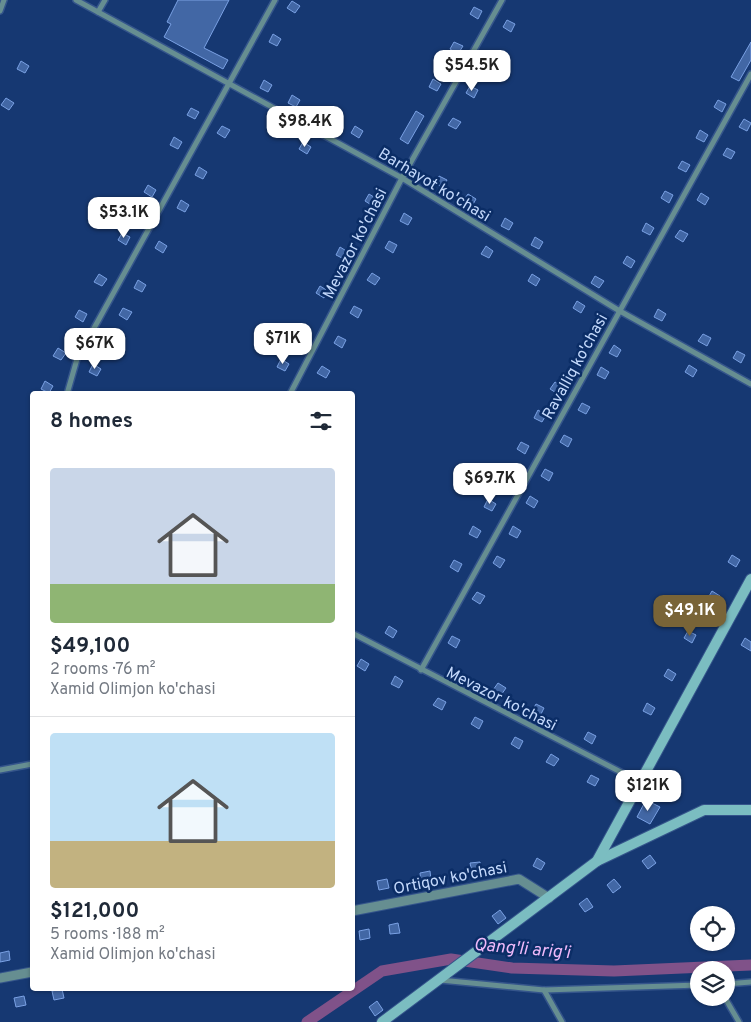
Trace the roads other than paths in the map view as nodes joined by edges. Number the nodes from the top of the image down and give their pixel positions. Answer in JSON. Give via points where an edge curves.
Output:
{"nodes":[{"id":1,"x":4,"y":0,"type":"edge"},
{"id":2,"x":76,"y":0,"type":"edge"},
{"id":3,"x":105,"y":0,"type":"edge"},
{"id":4,"x":274,"y":0,"type":"edge"},
{"id":5,"x":502,"y":0,"type":"edge"},
{"id":6,"x":0,"y":11,"type":"edge"},
{"id":7,"x":98,"y":12,"type":"junction"},
{"id":8,"x":751,"y":74,"type":"edge"},
{"id":9,"x":227,"y":84,"type":"junction"},
{"id":10,"x":402,"y":178,"type":"junction"},
{"id":11,"x":618,"y":310,"type":"junction"},
{"id":12,"x":751,"y":384,"type":"edge"},
{"id":13,"x":68,"y":391,"type":"edge"},
{"id":14,"x":292,"y":391,"type":"edge"},
{"id":15,"x":751,"y":579,"type":"edge"},
{"id":16,"x":355,"y":635,"type":"edge"},
{"id":17,"x":421,"y":670,"type":"junction"},
{"id":18,"x":30,"y":764,"type":"edge"},
{"id":19,"x":0,"y":770,"type":"edge"},
{"id":20,"x":641,"y":782,"type":"junction"},
{"id":21,"x":751,"y":810,"type":"edge"},
{"id":22,"x":597,"y":861,"type":"junction"},
{"id":23,"x":549,"y":898,"type":"junction"},
{"id":24,"x":355,"y":910,"type":"edge"},
{"id":25,"x":30,"y":972,"type":"edge"},
{"id":26,"x":0,"y":978,"type":"edge"},
{"id":27,"x":440,"y":980,"type":"junction"},
{"id":28,"x":751,"y":982,"type":"edge"},
{"id":29,"x":735,"y":983,"type":"edge"},
{"id":30,"x":690,"y":985,"type":"edge"},
{"id":31,"x":544,"y":990,"type":"junction"},
{"id":32,"x":730,"y":1006,"type":"edge"},
{"id":33,"x":382,"y":1022,"type":"edge"},
{"id":34,"x":562,"y":1022,"type":"edge"},
{"id":35,"x":739,"y":1022,"type":"edge"}],
"edges":[{"from":1,"to":6,"type":"street"},
{"from":2,"to":7,"type":"street","name":"Barhayot ko'chasi"},
{"from":3,"to":7,"type":"street"},
{"from":4,"to":9,"type":"street"},
{"from":5,"to":10,"type":"street","name":"Mevazor ko'chasi"},
{"from":7,"to":9,"type":"street","name":"Barhayot ko'chasi"},
{"from":8,"to":11,"type":"street","name":"Ravalliq ko'chasi"},
{"from":9,"to":10,"type":"street","name":"Barhayot ko'chasi"},
{"from":9,"to":13,"type":"street","via":[[77,360]]},
{"from":10,"to":11,"type":"street","name":"Barhayot ko'chasi"},
{"from":10,"to":14,"type":"street","name":"Mevazor ko'chasi"},
{"from":11,"to":12,"type":"street","name":"Barhayot ko'chasi"},
{"from":11,"to":17,"type":"street","name":"Ravalliq ko'chasi"},
{"from":15,"to":20,"type":"main road"},
{"from":16,"to":17,"type":"street","name":"Mevazor ko'chasi"},
{"from":17,"to":20,"type":"street","name":"Mevazor ko'chasi"},
{"from":18,"to":19,"type":"street"},
{"from":20,"to":22,"type":"main road"},
{"from":21,"to":22,"type":"main road","via":[[704,810]]},
{"from":22,"to":23,"type":"main road"},
{"from":23,"to":24,"type":"street","name":"Ortiqov ko'chasi","via":[[519,879]]},
{"from":23,"to":27,"type":"main road"},
{"from":25,"to":26,"type":"street"},
{"from":27,"to":31,"type":"street"},
{"from":27,"to":33,"type":"main road"},
{"from":28,"to":29,"type":"street"},
{"from":30,"to":31,"type":"street"},
{"from":31,"to":34,"type":"street"},
{"from":32,"to":35,"type":"street"}]}
